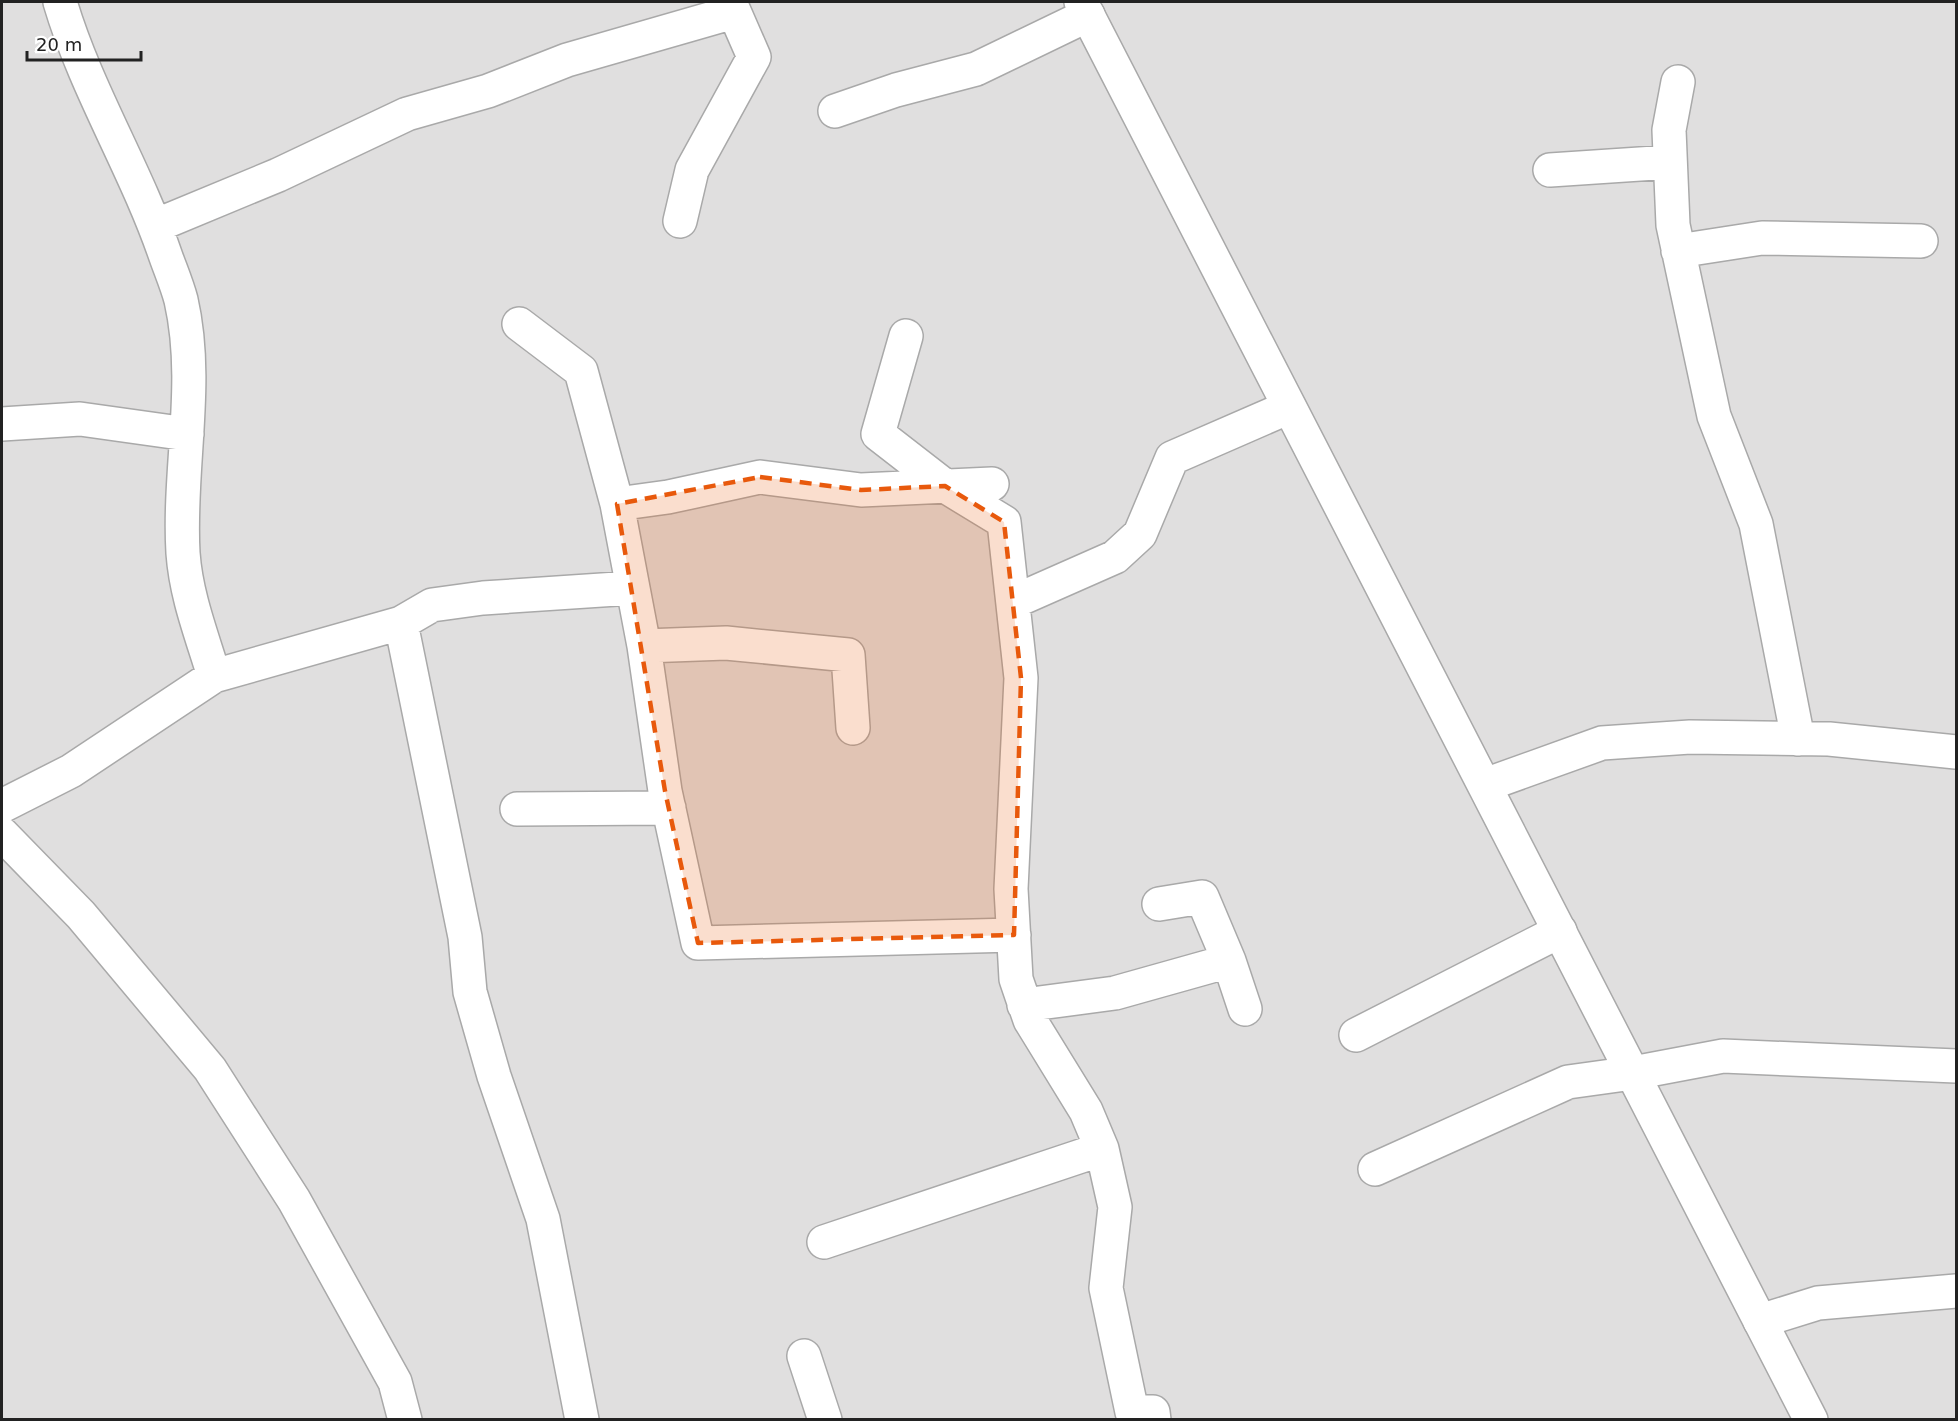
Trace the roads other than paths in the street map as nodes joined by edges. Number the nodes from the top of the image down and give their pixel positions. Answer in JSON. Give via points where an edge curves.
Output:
{"nodes":[{"id":1,"x":60,"y":2,"type":"edge"},
{"id":2,"x":732,"y":7,"type":"edge"},
{"id":3,"x":1084,"y":8,"type":"edge"},
{"id":4,"x":1678,"y":82,"type":"dead end"},
{"id":5,"x":834,"y":111,"type":"dead end"},
{"id":6,"x":1670,"y":162,"type":"junction"},
{"id":7,"x":1550,"y":170,"type":"dead end"},
{"id":8,"x":680,"y":221,"type":"dead end"},
{"id":9,"x":155,"y":226,"type":"junction"},
{"id":10,"x":1921,"y":241,"type":"dead end"},
{"id":11,"x":1678,"y":251,"type":"junction"},
{"id":12,"x":519,"y":324,"type":"dead end"},
{"id":13,"x":906,"y":336,"type":"dead end"},
{"id":14,"x":1289,"y":407,"type":"junction"},
{"id":15,"x":2,"y":424,"type":"edge"},
{"id":16,"x":187,"y":434,"type":"junction"},
{"id":17,"x":992,"y":484,"type":"dead end"},
{"id":18,"x":945,"y":486,"type":"junction"},
{"id":19,"x":617,"y":504,"type":"junction"},
{"id":20,"x":632,"y":588,"type":"junction"},
{"id":21,"x":1013,"y":602,"type":"junction"},
{"id":22,"x":401,"y":623,"type":"junction"},
{"id":23,"x":644,"y":646,"type":"junction"},
{"id":24,"x":214,"y":676,"type":"junction"},
{"id":25,"x":853,"y":728,"type":"dead end"},
{"id":26,"x":1798,"y":738,"type":"junction"},
{"id":27,"x":1956,"y":752,"type":"edge"},
{"id":28,"x":1485,"y":785,"type":"junction"},
{"id":29,"x":2,"y":806,"type":"edge"},
{"id":30,"x":669,"y":808,"type":"junction"},
{"id":31,"x":517,"y":809,"type":"dead end"},
{"id":32,"x":2,"y":834,"type":"edge"},
{"id":33,"x":1159,"y":904,"type":"dead end"},
{"id":34,"x":1560,"y":931,"type":"junction"},
{"id":35,"x":1014,"y":935,"type":"junction"},
{"id":36,"x":1229,"y":961,"type":"junction"},
{"id":37,"x":1024,"y":1005,"type":"junction"},
{"id":38,"x":1245,"y":1010,"type":"dead end"},
{"id":39,"x":1356,"y":1035,"type":"dead end"},
{"id":40,"x":1956,"y":1066,"type":"edge"},
{"id":41,"x":1633,"y":1073,"type":"junction"},
{"id":42,"x":1101,"y":1149,"type":"junction"},
{"id":43,"x":1376,"y":1169,"type":"dead end"},
{"id":44,"x":824,"y":1242,"type":"dead end"},
{"id":45,"x":1956,"y":1291,"type":"edge"},
{"id":46,"x":1760,"y":1321,"type":"junction"},
{"id":47,"x":804,"y":1356,"type":"dead end"},
{"id":48,"x":405,"y":1419,"type":"edge"},
{"id":49,"x":582,"y":1419,"type":"edge"},
{"id":50,"x":825,"y":1419,"type":"edge"},
{"id":51,"x":1154,"y":1419,"type":"edge"},
{"id":52,"x":1811,"y":1419,"type":"edge"}],
"edges":[{"from":1,"to":9,"type":"street","via":[[73,47]]},
{"from":2,"to":8,"type":"street","via":[[754,57],[692,170]]},
{"from":2,"to":9,"type":"street","via":[[567,60],[488,91],[407,114],[278,175]]},
{"from":3,"to":5,"type":"street","via":[[976,69]]},
{"from":3,"to":14,"type":"street"},
{"from":4,"to":6,"type":"street","via":[[1669,130]]},
{"from":6,"to":7,"type":"street"},
{"from":6,"to":11,"type":"street"},
{"from":9,"to":16,"type":"street","via":[[181,299],[186,342]]},
{"from":10,"to":11,"type":"street","via":[[1762,238]]},
{"from":11,"to":26,"type":"street","via":[[1714,416],[1756,524]]},
{"from":12,"to":19,"type":"street","via":[[581,371]]},
{"from":13,"to":18,"type":"street","via":[[878,434]]},
{"from":14,"to":21,"type":"street","via":[[1172,458],[1140,534],[1115,556]]},
{"from":14,"to":28,"type":"street"},
{"from":15,"to":16,"type":"street","via":[[80,419]]},
{"from":16,"to":24,"type":"street","via":[[183,553],[188,591]]},
{"from":17,"to":18,"type":"street"},
{"from":18,"to":19,"type":"street","via":[[861,490],[760,477]]},
{"from":18,"to":21,"type":"street","via":[[1004,522]]},
{"from":19,"to":20,"type":"street"},
{"from":20,"to":22,"type":"street","via":[[432,605]]},
{"from":20,"to":23,"type":"street"},
{"from":21,"to":35,"type":"street","via":[[1021,678],[1012,867]]},
{"from":22,"to":24,"type":"street"},
{"from":22,"to":49,"type":"street","via":[[465,937],[470,992],[543,1219]]},
{"from":23,"to":25,"type":"street","via":[[726,643],[848,655]]},
{"from":23,"to":30,"type":"street"},
{"from":24,"to":29,"type":"street","via":[[71,771]]},
{"from":26,"to":27,"type":"street"},
{"from":26,"to":28,"type":"street","via":[[1690,737],[1602,743]]},
{"from":28,"to":34,"type":"street"},
{"from":30,"to":31,"type":"street"},
{"from":30,"to":35,"type":"street","via":[[698,943]]},
{"from":32,"to":48,"type":"street","via":[[81,915],[210,1069],[300,1210],[394,1382]]},
{"from":33,"to":36,"type":"street","via":[[1202,897]]},
{"from":34,"to":39,"type":"street"},
{"from":34,"to":41,"type":"street"},
{"from":35,"to":37,"type":"street","via":[[1016,979]]},
{"from":36,"to":37,"type":"street","via":[[1115,993]]},
{"from":36,"to":38,"type":"street"},
{"from":37,"to":42,"type":"street","via":[[1086,1111]]},
{"from":40,"to":41,"type":"street","via":[[1723,1056]]},
{"from":41,"to":43,"type":"street","via":[[1568,1082]]},
{"from":41,"to":46,"type":"street"},
{"from":42,"to":44,"type":"street"},
{"from":42,"to":51,"type":"street","via":[[1115,1207],[1106,1288],[1131,1412],[1153,1412]]},
{"from":45,"to":46,"type":"street","via":[[1818,1303]]},
{"from":46,"to":52,"type":"street"},
{"from":47,"to":50,"type":"street"}]}
